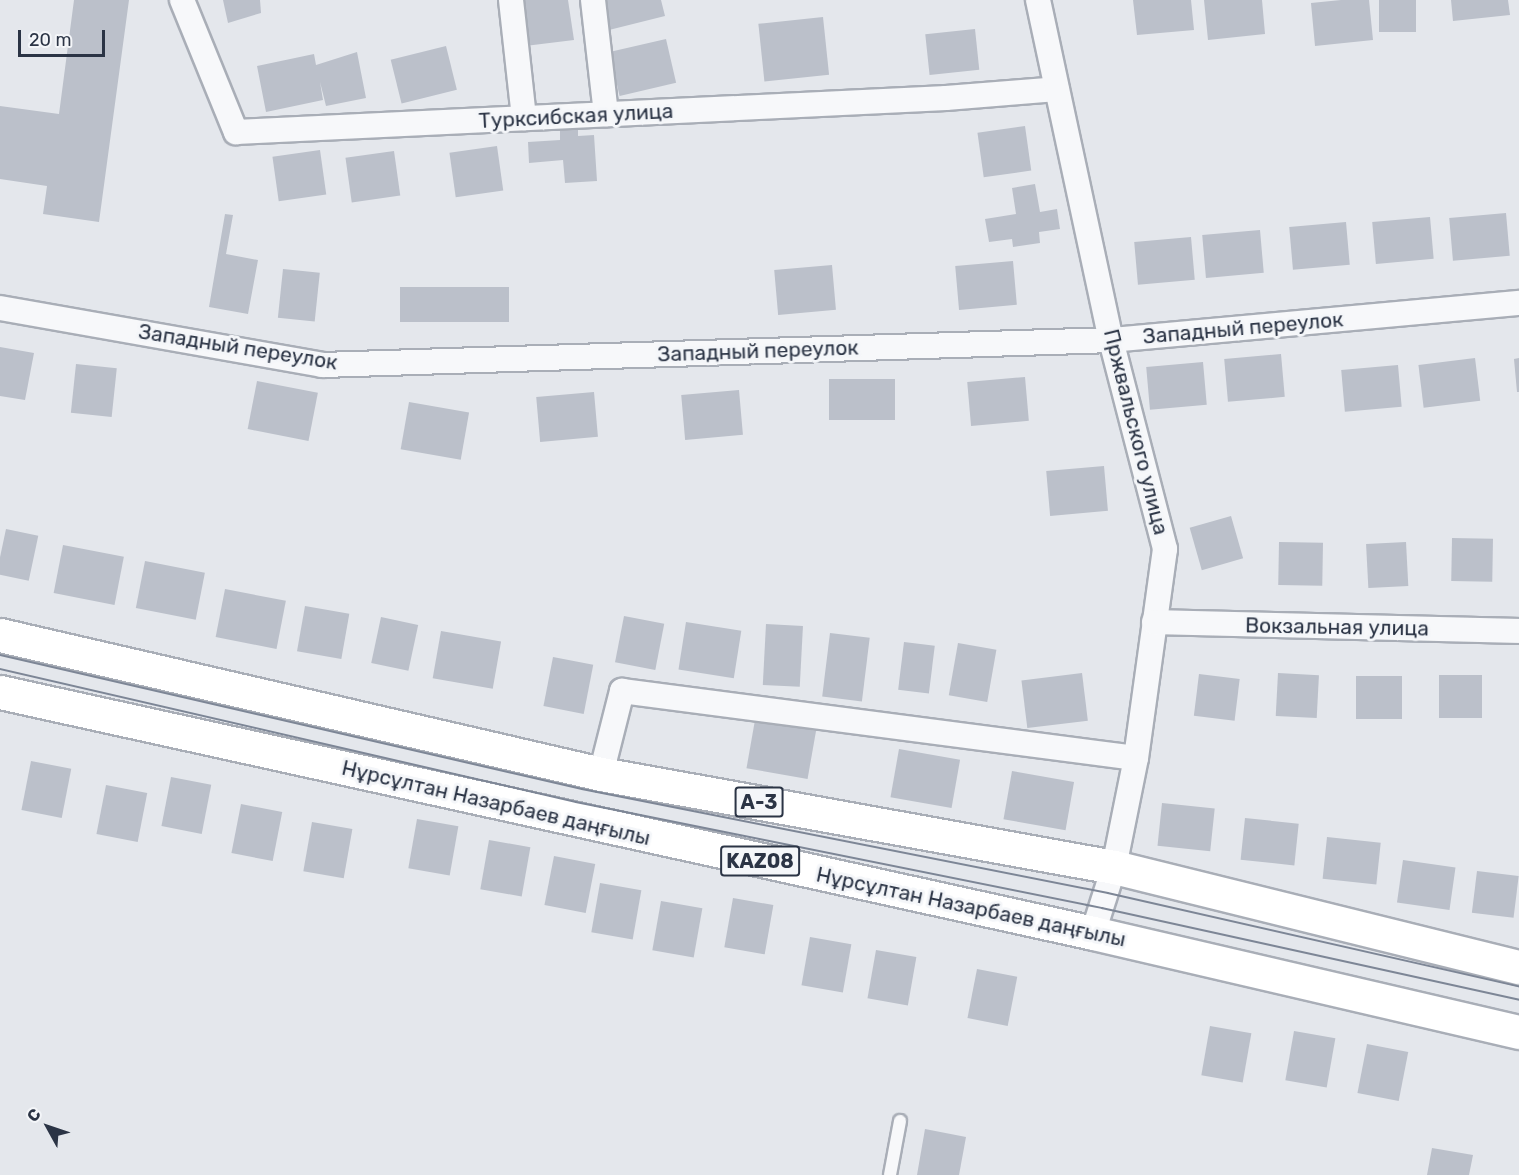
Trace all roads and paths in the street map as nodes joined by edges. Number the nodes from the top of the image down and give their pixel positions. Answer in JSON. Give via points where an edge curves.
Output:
{"nodes":[{"id":1,"x":182,"y":0,"type":"edge"},
{"id":2,"x":511,"y":0,"type":"edge"},
{"id":3,"x":593,"y":0,"type":"edge"},
{"id":4,"x":1038,"y":0,"type":"edge"},
{"id":5,"x":1057,"y":89,"type":"junction"},
{"id":6,"x":606,"y":114,"type":"junction"},
{"id":7,"x":524,"y":118,"type":"junction"},
{"id":8,"x":1519,"y":303,"type":"edge"},
{"id":9,"x":0,"y":308,"type":"edge"},
{"id":10,"x":1111,"y":340,"type":"junction"},
{"id":11,"x":1154,"y":622,"type":"junction"},
{"id":12,"x":1519,"y":631,"type":"edge"},
{"id":13,"x":0,"y":634,"type":"edge"},
{"id":14,"x":0,"y":692,"type":"edge"},
{"id":15,"x":1136,"y":758,"type":"junction"},
{"id":16,"x":601,"y":774,"type":"junction"},
{"id":17,"x":1114,"y":867,"type":"junction"},
{"id":18,"x":1093,"y":933,"type":"junction"},
{"id":19,"x":1519,"y":967,"type":"edge"},
{"id":20,"x":1519,"y":1032,"type":"edge"},
{"id":21,"x":900,"y":1121,"type":"dead end"},
{"id":22,"x":890,"y":1175,"type":"edge"}],
"edges":[{"from":1,"to":7,"type":"street","name":"Турксибская улица","via":[[236,132]]},
{"from":2,"to":7,"type":"street"},
{"from":3,"to":6,"type":"street"},
{"from":4,"to":5,"type":"street","name":"Пржвальского улица"},
{"from":5,"to":6,"type":"street","name":"Турксибская улица"},
{"from":5,"to":10,"type":"street","name":"Пржвальского улица"},
{"from":6,"to":7,"type":"street","name":"Турксибская улица"},
{"from":8,"to":10,"type":"street","name":"Западный переулок"},
{"from":9,"to":10,"type":"street","name":"Западный переулок","via":[[322,365]]},
{"from":10,"to":11,"type":"street","name":"Пржвальского улица","via":[[1165,549]]},
{"from":11,"to":12,"type":"street","name":"Вокзальная улица"},
{"from":11,"to":15,"type":"street","name":"Пржвальского улица"},
{"from":13,"to":16,"type":"highway","number":"А-3"},
{"from":14,"to":18,"type":"highway","name":"Нұрсұлтан Назарбаев даңғылы","number":"KAZ08"},
{"from":15,"to":16,"type":"street","via":[[622,691]]},
{"from":15,"to":17,"type":"street","name":"Пржвальского улица"},
{"from":16,"to":17,"type":"highway","number":"А-3"},
{"from":17,"to":18,"type":"street","name":"Пржвальского улица"},
{"from":17,"to":19,"type":"highway","number":"А-3"},
{"from":18,"to":20,"type":"highway","name":"Нұрсұлтан Назарбаев даңғылы","number":"KAZ08"},
{"from":21,"to":22,"type":"lane"}]}
